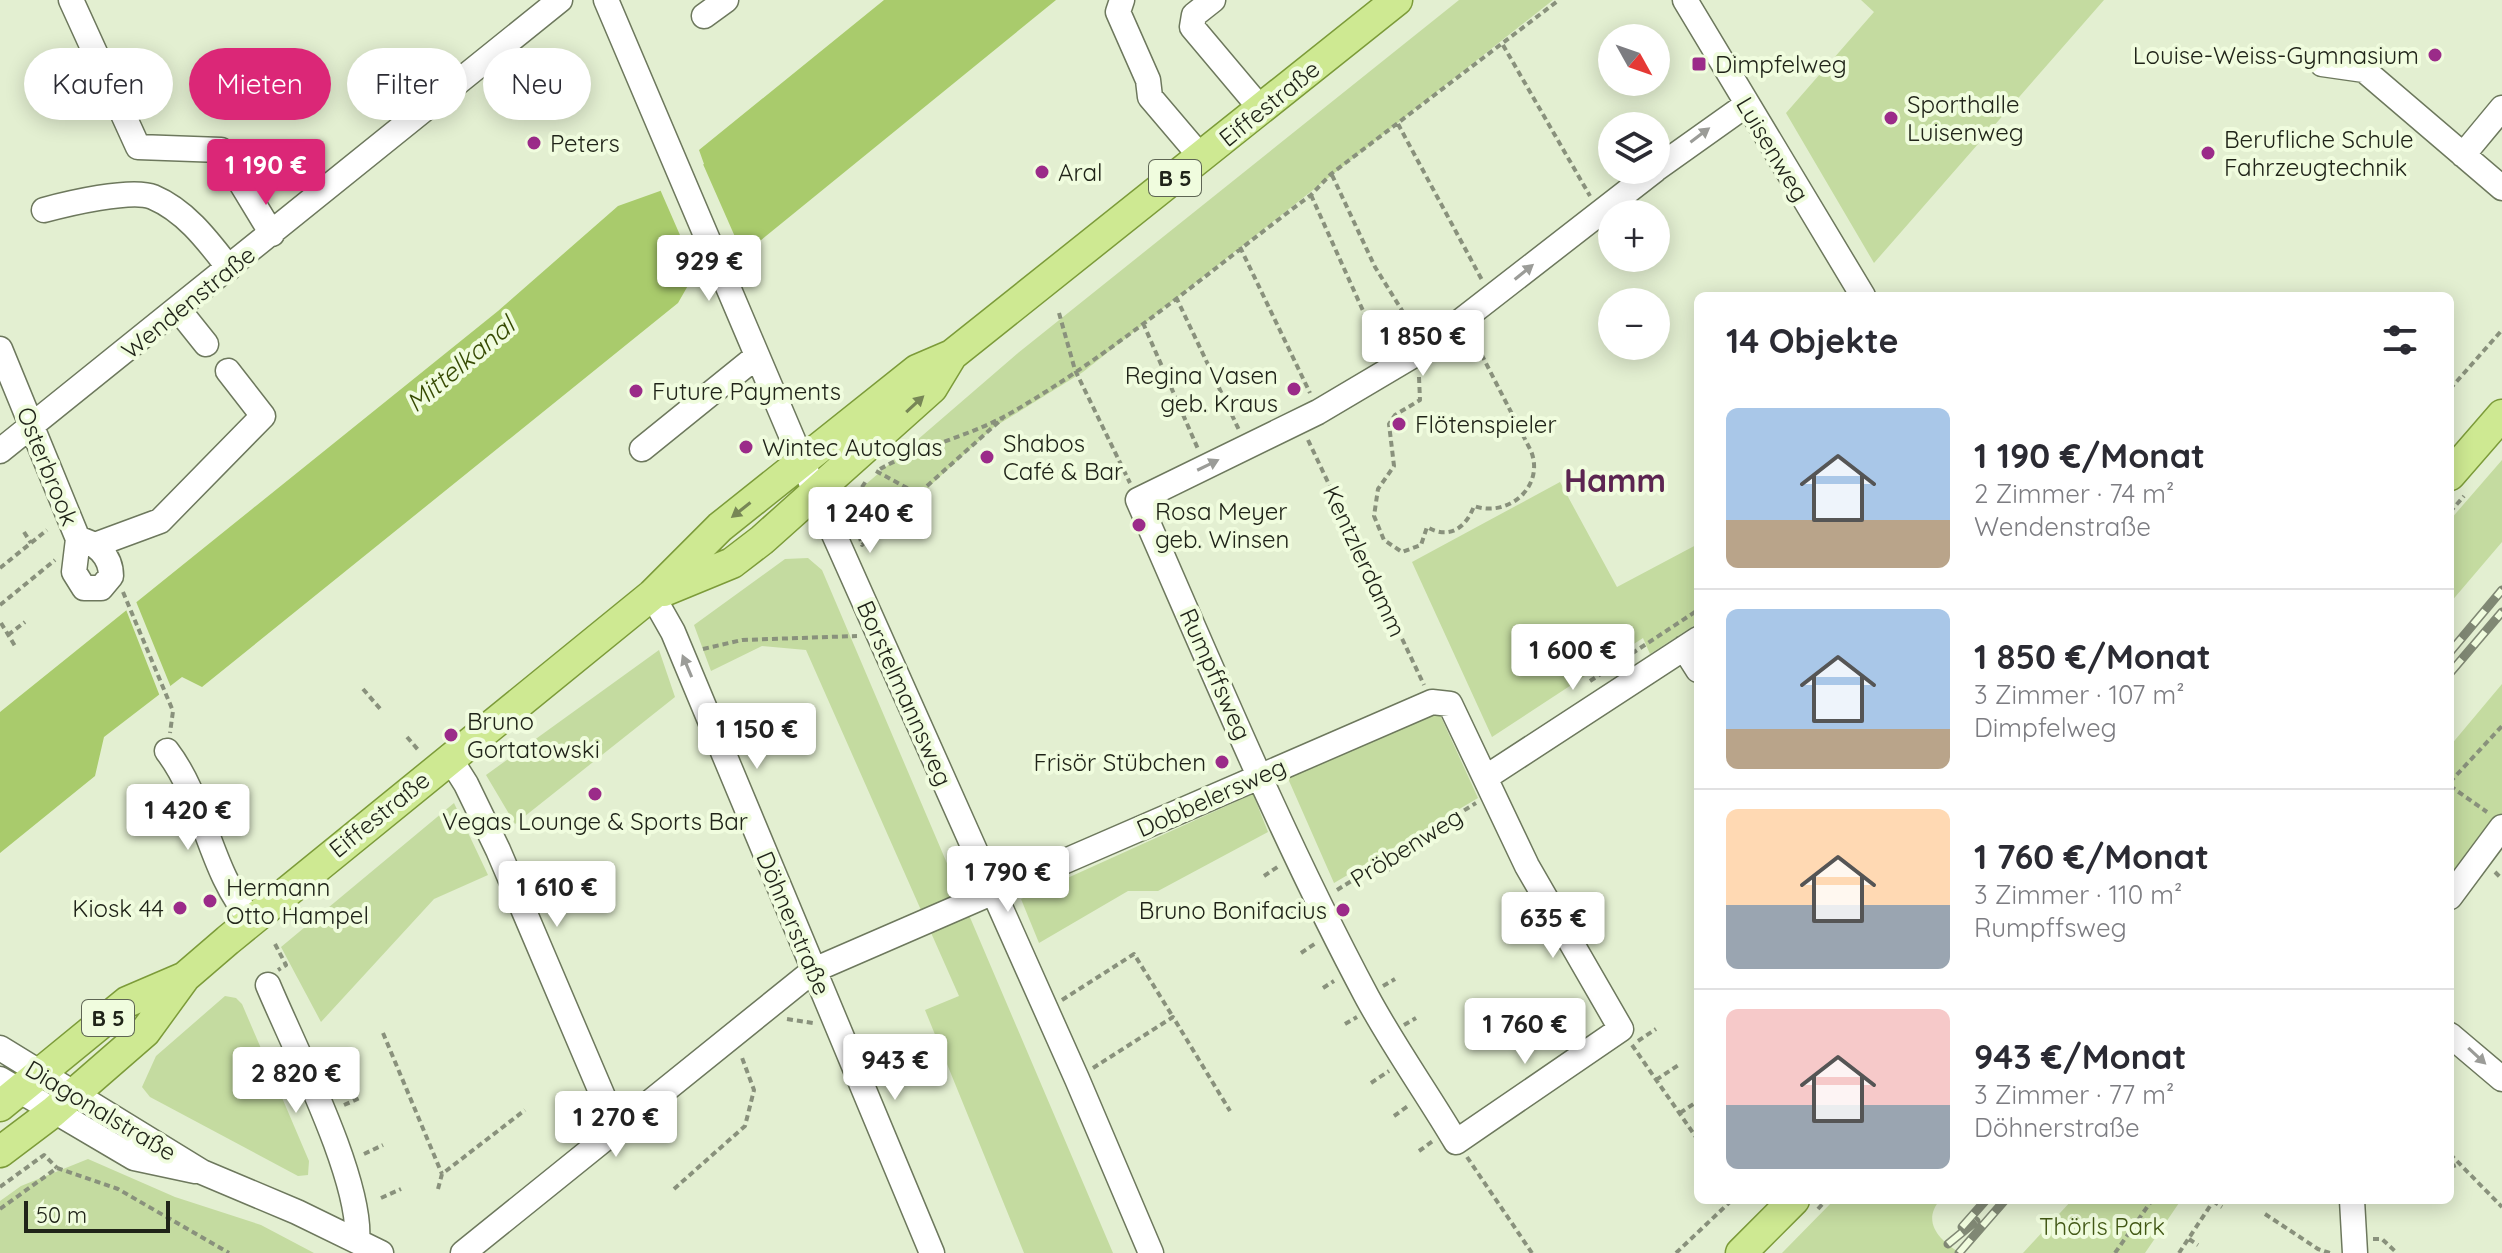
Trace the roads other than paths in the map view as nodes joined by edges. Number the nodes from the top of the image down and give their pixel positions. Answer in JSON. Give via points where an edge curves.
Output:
{"nodes":[{"id":1,"x":71,"y":0,"type":"edge"},
{"id":2,"x":560,"y":0,"type":"edge"},
{"id":3,"x":606,"y":0,"type":"edge"},
{"id":4,"x":726,"y":0,"type":"edge"},
{"id":5,"x":1122,"y":0,"type":"edge"},
{"id":6,"x":1213,"y":0,"type":"edge"},
{"id":7,"x":1397,"y":0,"type":"edge"},
{"id":8,"x":1685,"y":0,"type":"edge"},
{"id":9,"x":704,"y":16,"type":"dead end"},
{"id":10,"x":2322,"y":64,"type":"dead end"},
{"id":11,"x":1746,"y":105,"type":"junction"},
{"id":12,"x":2502,"y":108,"type":"edge"},
{"id":13,"x":1261,"y":109,"type":"junction"},
{"id":14,"x":2463,"y":155,"type":"junction"},
{"id":15,"x":1201,"y":157,"type":"junction"},
{"id":16,"x":1670,"y":159,"type":"edge"},
{"id":17,"x":1636,"y":184,"type":"edge"},
{"id":18,"x":2502,"y":188,"type":"edge"},
{"id":19,"x":44,"y":210,"type":"dead end"},
{"id":20,"x":272,"y":234,"type":"junction"},
{"id":21,"x":229,"y":268,"type":"junction"},
{"id":22,"x":1861,"y":292,"type":"edge"},
{"id":23,"x":178,"y":309,"type":"junction"},
{"id":24,"x":206,"y":344,"type":"dead end"},
{"id":25,"x":0,"y":349,"type":"edge"},
{"id":26,"x":952,"y":355,"type":"junction"},
{"id":27,"x":757,"y":356,"type":"junction"},
{"id":28,"x":228,"y":371,"type":"dead end"},
{"id":29,"x":2502,"y":415,"type":"edge"},
{"id":30,"x":31,"y":425,"type":"junction"},
{"id":31,"x":642,"y":449,"type":"dead end"},
{"id":32,"x":0,"y":451,"type":"edge"},
{"id":33,"x":802,"y":462,"type":"junction"},
{"id":34,"x":2454,"y":470,"type":"edge"},
{"id":35,"x":816,"y":494,"type":"junction"},
{"id":36,"x":652,"y":595,"type":"junction"},
{"id":37,"x":1691,"y":644,"type":"edge"},
{"id":38,"x":167,"y":751,"type":"dead end"},
{"id":39,"x":449,"y":757,"type":"junction"},
{"id":40,"x":1261,"y":775,"type":"junction"},
{"id":41,"x":1491,"y":784,"type":"junction"},
{"id":42,"x":2496,"y":820,"type":"edge"},
{"id":43,"x":2454,"y":890,"type":"edge"},
{"id":44,"x":994,"y":894,"type":"junction"},
{"id":45,"x":252,"y":920,"type":"junction"},
{"id":46,"x":814,"y":970,"type":"junction"},
{"id":47,"x":185,"y":977,"type":"junction"},
{"id":48,"x":268,"y":985,"type":"dead end"},
{"id":49,"x":2454,"y":1038,"type":"edge"},
{"id":50,"x":0,"y":1048,"type":"edge"},
{"id":51,"x":2502,"y":1079,"type":"edge"},
{"id":52,"x":15,"y":1087,"type":"edge"},
{"id":53,"x":64,"y":1102,"type":"junction"},
{"id":54,"x":616,"y":1127,"type":"junction"},
{"id":55,"x":0,"y":1152,"type":"edge"},
{"id":56,"x":1790,"y":1204,"type":"edge"},
{"id":57,"x":2352,"y":1204,"type":"edge"},
{"id":58,"x":357,"y":1241,"type":"junction"},
{"id":59,"x":381,"y":1253,"type":"edge"},
{"id":60,"x":463,"y":1253,"type":"edge"},
{"id":61,"x":932,"y":1253,"type":"edge"},
{"id":62,"x":1151,"y":1253,"type":"edge"},
{"id":63,"x":1741,"y":1253,"type":"edge"},
{"id":64,"x":2355,"y":1253,"type":"edge"}],
"edges":[{"from":1,"to":20,"type":"street","via":[[138,147],[221,150]]},
{"from":2,"to":20,"type":"street","name":"Wendenstraße"},
{"from":3,"to":27,"type":"street","name":"Borstelmannsweg"},
{"from":4,"to":9,"type":"street"},
{"from":5,"to":15,"type":"street","via":[[1118,12],[1148,80],[1150,97]]},
{"from":6,"to":13,"type":"street","via":[[1194,15],[1192,27]]},
{"from":7,"to":13,"type":"main road","name":"Eiffestraße","number":"B 5"},
{"from":8,"to":11,"type":"street","name":"Luisenweg"},
{"from":10,"to":14,"type":"street","via":[[2364,70]]},
{"from":16,"to":11,"type":"street","one_way":true},
{"from":11,"to":22,"type":"street","name":"Luisenweg"},
{"from":12,"to":14,"type":"street"},
{"from":13,"to":15,"type":"main road","name":"Eiffestraße","number":"B 5"},
{"from":14,"to":18,"type":"street"},
{"from":15,"to":26,"type":"main road","name":"Eiffestraße","number":"B 5"},
{"from":40,"to":17,"type":"street","name":"Rumpffsweg","one_way":true,"via":[[1138,500],[1309,416],[1420,352]]},
{"from":19,"to":21,"type":"street","via":[[84,199],[151,196],[198,227]]},
{"from":20,"to":21,"type":"street","name":"Wendenstraße"},
{"from":21,"to":23,"type":"street","name":"Wendenstraße"},
{"from":23,"to":24,"type":"street"},
{"from":23,"to":30,"type":"street","name":"Wendenstraße"},
{"from":25,"to":30,"type":"street","name":"Osterbrook"},
{"from":26,"to":33,"type":"main road","name":"Eiffestraße","number":"B 5","via":[[917,370]]},
{"from":35,"to":26,"type":"main road","name":"Eiffestraße","number":"B 5","one_way":true,"via":[[932,388]]},
{"from":27,"to":31,"type":"street"},
{"from":27,"to":33,"type":"street","name":"Borstelmannsweg"},
{"from":28,"to":30,"type":"street","name":"Osterbrook","via":[[263,416],[160,521],[82,544]]},
{"from":29,"to":34,"type":"main road"},
{"from":30,"to":32,"type":"street","name":"Wendenstraße"},
{"from":33,"to":35,"type":"street","name":"Borstelmannsweg"},
{"from":33,"to":36,"type":"main road","name":"Eiffestraße","number":"B 5","one_way":true,"via":[[720,527]]},
{"from":35,"to":36,"type":"main road","name":"Eiffestraße","number":"B 5","via":[[732,563]]},
{"from":35,"to":44,"type":"street","name":"Borstelmannsweg"},
{"from":36,"to":39,"type":"main road","name":"Eiffestraße","number":"B 5"},
{"from":46,"to":36,"type":"street","name":"Döhnerstraße","one_way":true,"via":[[682,654]]},
{"from":37,"to":41,"type":"street"},
{"from":38,"to":45,"type":"street","via":[[182,772],[229,892]]},
{"from":39,"to":45,"type":"main road","name":"Eiffestraße","number":"B 5"},
{"from":39,"to":54,"type":"street","via":[[498,850]]},
{"from":40,"to":41,"type":"street","name":"Dobbelersweg","via":[[1441,703]]},
{"from":40,"to":41,"type":"street","name":"Rumpffsweg","via":[[1388,1035],[1456,1142],[1627,1037],[1527,866]]},
{"from":40,"to":44,"type":"street","name":"Dobbelersweg"},
{"from":42,"to":43,"type":"street"},
{"from":44,"to":46,"type":"street","name":"Dobbelersweg"},
{"from":44,"to":62,"type":"street","name":"Borstelmannsweg"},
{"from":45,"to":47,"type":"main road","name":"Eiffestraße","number":"B 5"},
{"from":46,"to":54,"type":"street","name":"Dobbelersweg"},
{"from":46,"to":61,"type":"street","name":"Döhnerstraße"},
{"from":47,"to":52,"type":"main road","name":"Eiffestraße","number":"B 5","via":[[127,1002]]},
{"from":47,"to":53,"type":"main road","name":"Eiffestraße","number":"B 5","via":[[145,1032]]},
{"from":48,"to":58,"type":"street","via":[[348,1178],[358,1218]]},
{"from":49,"to":51,"type":"street","one_way":true},
{"from":50,"to":52,"type":"street","name":"Diagonalstraße"},
{"from":52,"to":53,"type":"street","name":"Diagonalstraße"},
{"from":53,"to":55,"type":"main road","name":"Eiffestraße","number":"B 5"},
{"from":53,"to":58,"type":"street","name":"Diagonalstraße","via":[[134,1158],[202,1172]]},
{"from":54,"to":60,"type":"street","name":"Dobbelersweg"},
{"from":56,"to":63,"type":"main road"},
{"from":57,"to":64,"type":"street"},
{"from":58,"to":59,"type":"street","name":"Diagonalstraße"}]}
